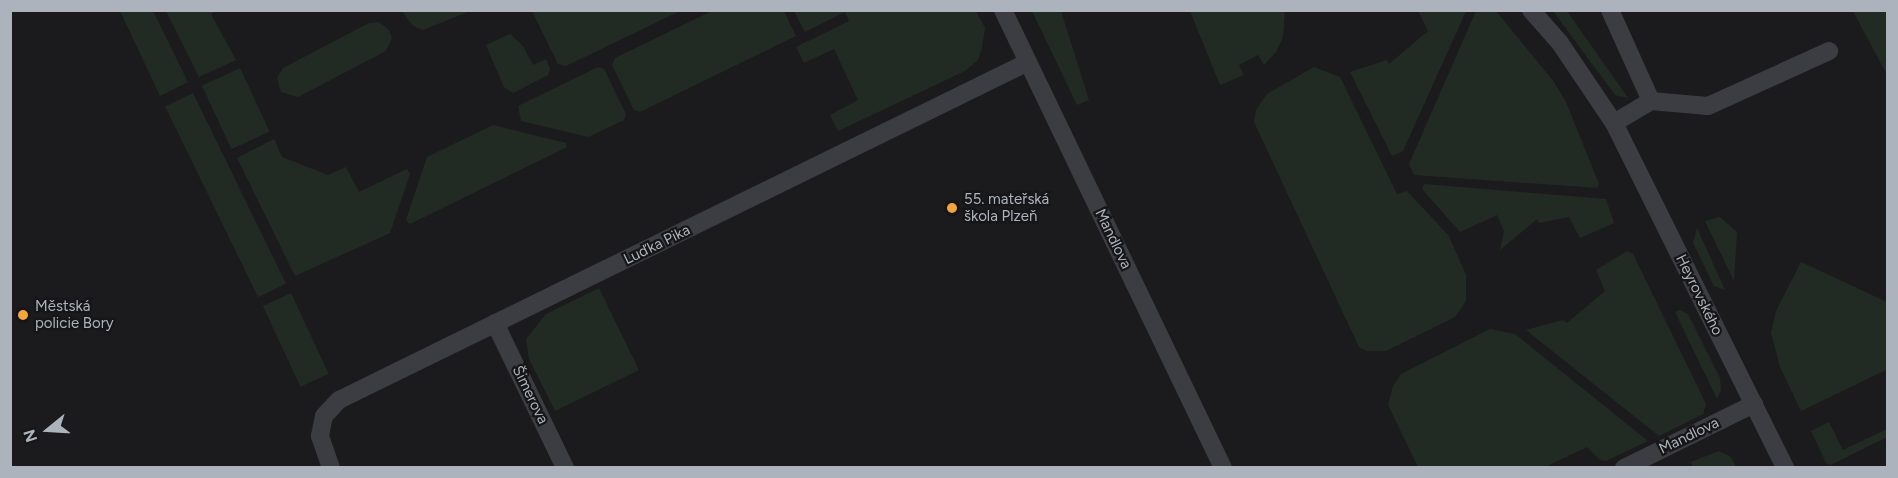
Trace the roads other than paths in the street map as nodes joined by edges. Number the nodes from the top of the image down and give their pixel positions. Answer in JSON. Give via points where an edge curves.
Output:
{"nodes":[{"id":1,"x":1003,"y":10,"type":"edge"},
{"id":2,"x":1531,"y":10,"type":"edge"},
{"id":3,"x":1610,"y":10,"type":"edge"},
{"id":4,"x":1829,"y":51,"type":"dead end"},
{"id":5,"x":1028,"y":62,"type":"junction"},
{"id":6,"x":1651,"y":101,"type":"junction"},
{"id":7,"x":1614,"y":123,"type":"junction"},
{"id":8,"x":495,"y":323,"type":"junction"},
{"id":9,"x":1754,"y":404,"type":"junction"},
{"id":10,"x":328,"y":460,"type":"edge"},
{"id":11,"x":566,"y":468,"type":"edge"},
{"id":12,"x":1223,"y":468,"type":"edge"},
{"id":13,"x":1624,"y":468,"type":"edge"},
{"id":14,"x":1785,"y":468,"type":"edge"}],
"edges":[{"from":1,"to":5,"type":"street","name":"Mandlova"},
{"from":2,"to":7,"type":"street","name":"Heyrovského","via":[[1560,43]]},
{"from":3,"to":6,"type":"street"},
{"from":4,"to":6,"type":"street","via":[[1708,106]]},
{"from":5,"to":8,"type":"street","name":"Luďka Pika"},
{"from":5,"to":12,"type":"street","name":"Mandlova"},
{"from":6,"to":7,"type":"street"},
{"from":7,"to":9,"type":"street","name":"Heyrovského"},
{"from":8,"to":10,"type":"street","name":"Luďka Pika","via":[[339,400],[321,423]]},
{"from":8,"to":11,"type":"street","name":"Šimerova"},
{"from":9,"to":13,"type":"street","name":"Mandlova"},
{"from":9,"to":14,"type":"street","name":"Heyrovského"}]}
